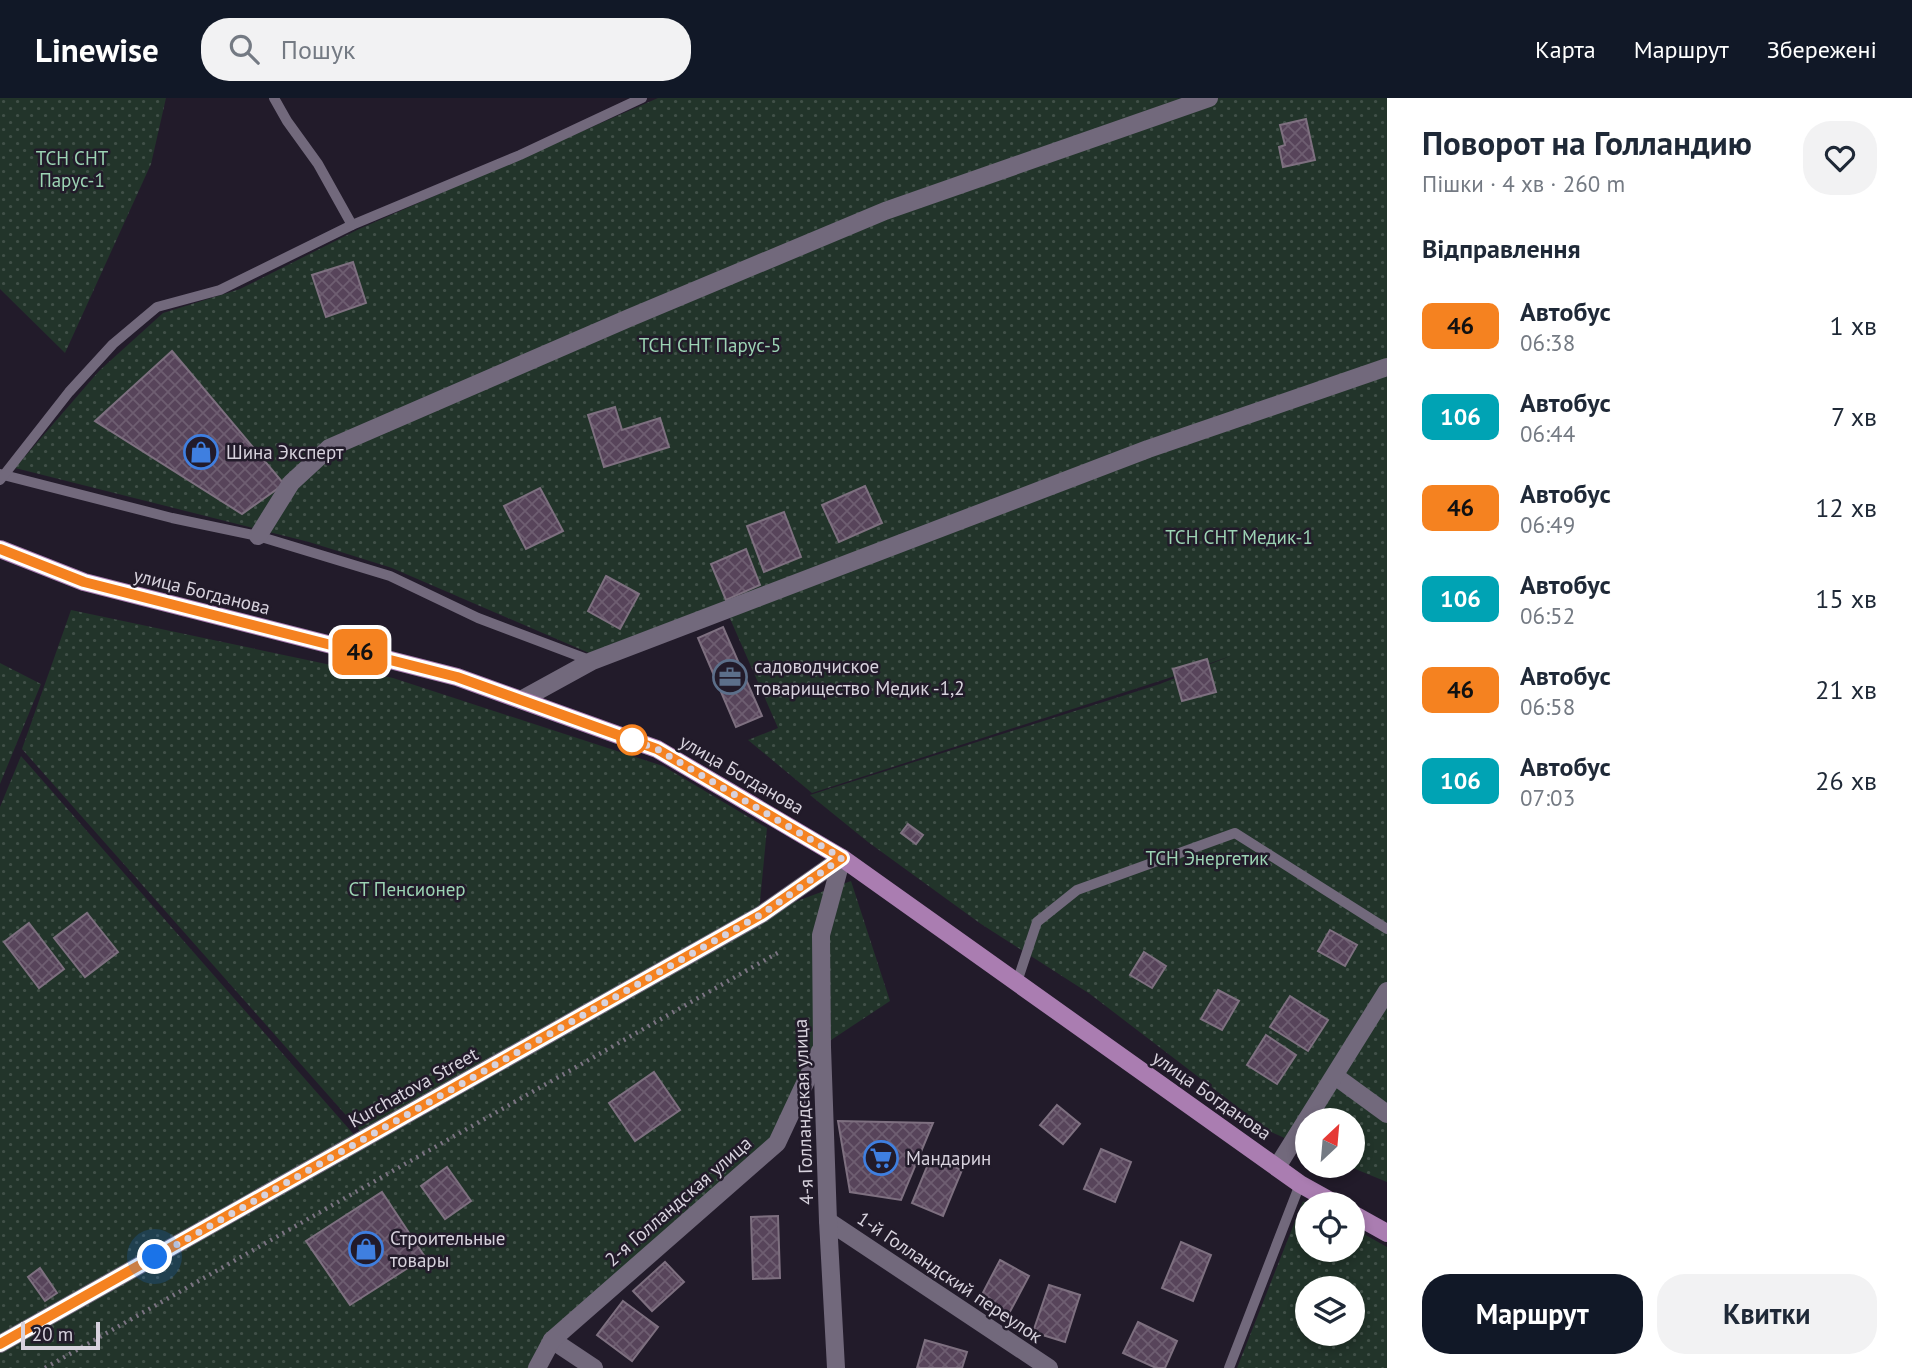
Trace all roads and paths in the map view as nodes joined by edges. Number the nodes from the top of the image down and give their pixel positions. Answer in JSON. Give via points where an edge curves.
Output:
{"nodes":[{"id":1,"x":274,"y":98,"type":"edge"},
{"id":2,"x":642,"y":98,"type":"edge"},
{"id":3,"x":1209,"y":98,"type":"edge"},
{"id":4,"x":352,"y":225,"type":"junction"},
{"id":5,"x":1387,"y":368,"type":"edge"},
{"id":6,"x":1,"y":476,"type":"edge"},
{"id":7,"x":258,"y":536,"type":"junction"},
{"id":8,"x":0,"y":549,"type":"edge"},
{"id":9,"x":592,"y":661,"type":"junction"},
{"id":10,"x":521,"y":700,"type":"junction"},
{"id":11,"x":842,"y":858,"type":"junction"},
{"id":12,"x":1387,"y":929,"type":"edge"},
{"id":13,"x":781,"y":951,"type":"dead end"},
{"id":14,"x":1017,"y":982,"type":"junction"},
{"id":15,"x":1387,"y":991,"type":"edge"},
{"id":16,"x":821,"y":1047,"type":"junction"},
{"id":17,"x":1335,"y":1076,"type":"junction"},
{"id":18,"x":1387,"y":1114,"type":"edge"},
{"id":19,"x":1277,"y":1167,"type":"junction"},
{"id":20,"x":1300,"y":1184,"type":"junction"},
{"id":21,"x":1314,"y":1192,"type":"edge"},
{"id":22,"x":828,"y":1221,"type":"junction"},
{"id":23,"x":1365,"y":1221,"type":"edge"},
{"id":24,"x":1387,"y":1233,"type":"edge"},
{"id":25,"x":552,"y":1340,"type":"junction"},
{"id":26,"x":0,"y":1344,"type":"edge"},
{"id":27,"x":45,"y":1368,"type":"edge"},
{"id":28,"x":537,"y":1368,"type":"edge"},
{"id":29,"x":594,"y":1368,"type":"edge"},
{"id":30,"x":836,"y":1368,"type":"edge"},
{"id":31,"x":1049,"y":1368,"type":"edge"},
{"id":32,"x":1229,"y":1368,"type":"edge"}],
"edges":[{"from":1,"to":4,"type":"lane"},
{"from":2,"to":4,"type":"lane"},
{"from":3,"to":7,"type":"street","via":[[885,211],[329,448],[291,483]]},
{"from":4,"to":6,"type":"lane","via":[[220,290],[157,307],[113,344]]},
{"from":5,"to":9,"type":"street","via":[[1148,449]]},
{"from":6,"to":7,"type":"lane"},
{"from":7,"to":9,"type":"lane","via":[[390,576],[478,618]]},
{"from":8,"to":10,"type":"main road","name":"улица Богданова","via":[[84,582],[457,677]]},
{"from":9,"to":10,"type":"street"},
{"from":10,"to":11,"type":"main road","name":"улица Богданова","via":[[657,749]]},
{"from":11,"to":14,"type":"main road","name":"улица Богданова"},
{"from":11,"to":16,"type":"street","name":"4-я Голландская улица","via":[[821,935]]},
{"from":11,"to":26,"type":"street","name":"Kurchatova Street","via":[[750,921]]},
{"from":12,"to":14,"type":"lane","via":[[1235,833],[1077,890],[1037,922]]},
{"from":13,"to":27,"type":"path"},
{"from":14,"to":19,"type":"main road","name":"улица Богданова"},
{"from":15,"to":17,"type":"street"},
{"from":16,"to":22,"type":"street","name":"4-я Голландская улица"},
{"from":16,"to":25,"type":"street","name":"2-я Голландская улица","via":[[777,1143]]},
{"from":17,"to":18,"type":"street"},
{"from":17,"to":19,"type":"street"},
{"from":19,"to":20,"type":"main road","name":"улица Богданова"},
{"from":20,"to":21,"type":"main road","name":"улица Богданова"},
{"from":20,"to":32,"type":"lane"},
{"from":22,"to":30,"type":"street","name":"4-я Голландская улица"},
{"from":22,"to":31,"type":"street","name":"1-й Голландский переулок"},
{"from":23,"to":24,"type":"main road"},
{"from":25,"to":28,"type":"street","name":"2-я Голландская улица"},
{"from":25,"to":29,"type":"street"}]}
